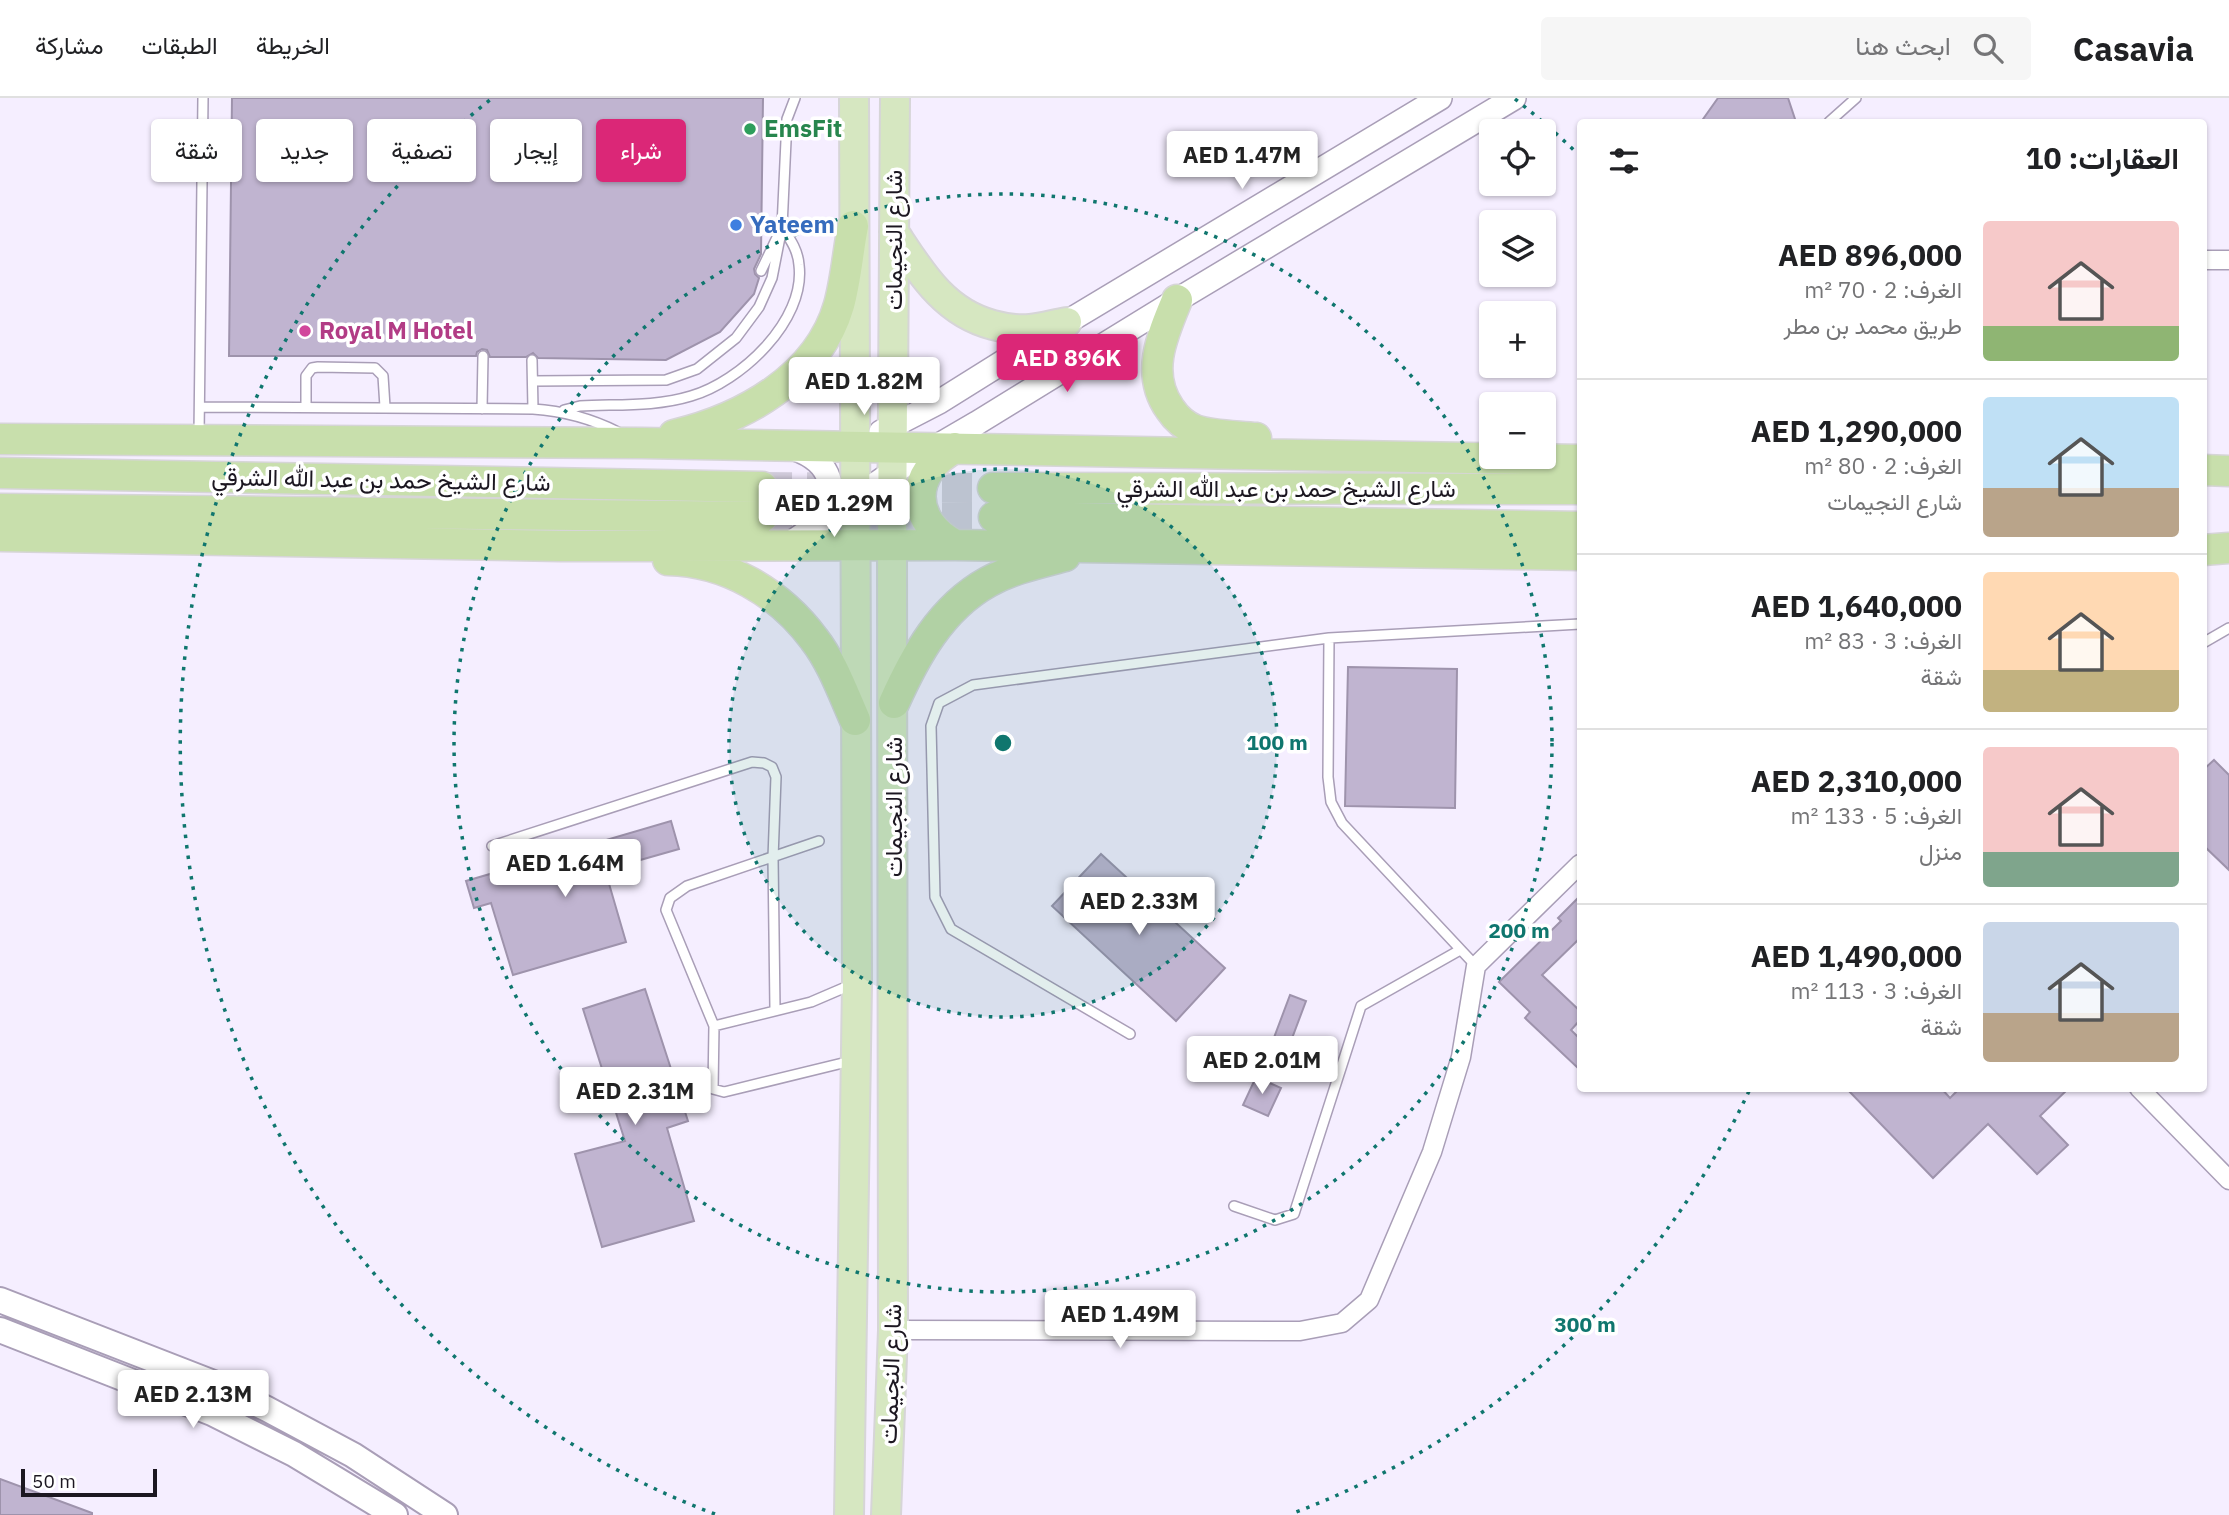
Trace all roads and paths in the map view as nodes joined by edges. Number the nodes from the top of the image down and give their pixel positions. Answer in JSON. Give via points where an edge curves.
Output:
{"nodes":[{"id":1,"x":203,"y":98,"type":"edge"},
{"id":2,"x":795,"y":98,"type":"edge"},
{"id":3,"x":854,"y":98,"type":"edge"},
{"id":4,"x":895,"y":98,"type":"edge"},
{"id":5,"x":1440,"y":98,"type":"edge"},
{"id":6,"x":1514,"y":98,"type":"edge"},
{"id":7,"x":1856,"y":98,"type":"edge"},
{"id":8,"x":1832,"y":119,"type":"edge"},
{"id":9,"x":853,"y":226,"type":"junction"},
{"id":10,"x":782,"y":227,"type":"junction"},
{"id":11,"x":894,"y":232,"type":"junction"},
{"id":12,"x":2207,"y":260,"type":"edge"},
{"id":13,"x":2229,"y":260,"type":"edge"},
{"id":14,"x":761,"y":271,"type":"dead end"},
{"id":15,"x":1177,"y":300,"type":"junction"},
{"id":16,"x":1067,"y":322,"type":"junction"},
{"id":17,"x":483,"y":356,"type":"dead end"},
{"id":18,"x":532,"y":360,"type":"dead end"},
{"id":19,"x":533,"y":381,"type":"junction"},
{"id":20,"x":200,"y":407,"type":"junction"},
{"id":21,"x":306,"y":407,"type":"junction"},
{"id":22,"x":385,"y":407,"type":"junction"},
{"id":23,"x":482,"y":409,"type":"junction"},
{"id":24,"x":533,"y":409,"type":"junction"},
{"id":25,"x":559,"y":411,"type":"junction"},
{"id":26,"x":0,"y":439,"type":"edge"},
{"id":27,"x":199,"y":441,"type":"junction"},
{"id":28,"x":642,"y":443,"type":"junction"},
{"id":29,"x":784,"y":446,"type":"junction"},
{"id":30,"x":855,"y":447,"type":"junction"},
{"id":31,"x":893,"y":448,"type":"junction"},
{"id":32,"x":944,"y":448,"type":"junction"},
{"id":33,"x":1344,"y":457,"type":"junction"},
{"id":34,"x":1577,"y":460,"type":"edge"},
{"id":35,"x":2207,"y":470,"type":"edge"},
{"id":36,"x":2229,"y":471,"type":"edge"},
{"id":37,"x":0,"y":472,"type":"edge"},
{"id":38,"x":762,"y":486,"type":"tunnel mouth"},
{"id":39,"x":1577,"y":489,"type":"edge"},
{"id":40,"x":2207,"y":489,"type":"edge"},
{"id":41,"x":2229,"y":489,"type":"edge"},
{"id":42,"x":855,"y":497,"type":"junction"},
{"id":43,"x":0,"y":509,"type":"edge"},
{"id":44,"x":762,"y":517,"type":"tunnel mouth"},
{"id":45,"x":824,"y":519,"type":"junction"},
{"id":46,"x":0,"y":537,"type":"edge"},
{"id":47,"x":2207,"y":539,"type":"edge"},
{"id":48,"x":2229,"y":540,"type":"edge"},
{"id":49,"x":561,"y":545,"type":"junction"},
{"id":50,"x":788,"y":545,"type":"junction"},
{"id":51,"x":855,"y":545,"type":"junction"},
{"id":52,"x":892,"y":545,"type":"junction"},
{"id":53,"x":955,"y":545,"type":"junction"},
{"id":54,"x":1096,"y":548,"type":"junction"},
{"id":55,"x":2229,"y":548,"type":"edge"},
{"id":56,"x":1577,"y":549,"type":"edge"},
{"id":57,"x":1577,"y":549,"type":"edge"},
{"id":58,"x":2207,"y":550,"type":"edge"},
{"id":59,"x":1577,"y":624,"type":"edge"},
{"id":60,"x":2229,"y":628,"type":"edge"},
{"id":61,"x":1329,"y":638,"type":"junction"},
{"id":62,"x":2207,"y":641,"type":"edge"},
{"id":63,"x":894,"y":703,"type":"junction"},
{"id":64,"x":855,"y":720,"type":"junction"},
{"id":65,"x":819,"y":841,"type":"dead end"},
{"id":66,"x":492,"y":846,"type":"dead end"},
{"id":67,"x":774,"y":858,"type":"junction"},
{"id":68,"x":1577,"y":867,"type":"edge"},
{"id":69,"x":1460,"y":950,"type":"junction"},
{"id":70,"x":1476,"y":966,"type":"junction"},
{"id":71,"x":857,"y":983,"type":"junction"},
{"id":72,"x":775,"y":1009,"type":"junction"},
{"id":73,"x":714,"y":1026,"type":"junction"},
{"id":74,"x":1130,"y":1034,"type":"dead end"},
{"id":75,"x":856,"y":1060,"type":"junction"},
{"id":76,"x":2143,"y":1092,"type":"edge"},
{"id":77,"x":2229,"y":1180,"type":"edge"},
{"id":78,"x":1234,"y":1206,"type":"dead end"},
{"id":79,"x":0,"y":1300,"type":"edge"},
{"id":80,"x":0,"y":1330,"type":"edge"},
{"id":81,"x":893,"y":1330,"type":"junction"},
{"id":82,"x":395,"y":1515,"type":"edge"},
{"id":83,"x":445,"y":1515,"type":"edge"},
{"id":84,"x":849,"y":1515,"type":"edge"},
{"id":85,"x":886,"y":1515,"type":"edge"}],
"edges":[{"from":1,"to":20,"type":"lane"},
{"from":2,"to":10,"type":"lane","via":[[785,134]]},
{"from":3,"to":9,"type":"main road","name":"شارع النجيمات"},
{"from":4,"to":11,"type":"main road","name":"شارع النجيمات"},
{"from":5,"to":16,"type":"street"},
{"from":6,"to":15,"type":"street"},
{"from":7,"to":8,"type":"lane"},
{"from":9,"to":28,"type":"highway","via":[[839,305],[830,327],[784,386],[690,432]]},
{"from":9,"to":30,"type":"main road","name":"شارع النجيمات"},
{"from":10,"to":14,"type":"lane"},
{"from":10,"to":19,"type":"lane","via":[[772,278],[759,307],[736,338],[696,369],[666,380]]},
{"from":10,"to":25,"type":"lane","via":[[799,266],[795,299],[772,338],[743,369],[719,385],[675,401]]},
{"from":11,"to":16,"type":"main road","via":[[935,291],[961,312],[1004,328]]},
{"from":11,"to":31,"type":"main road","name":"شارع النجيمات"},
{"from":12,"to":13,"type":"street"},
{"from":15,"to":32,"type":"street"},
{"from":15,"to":33,"type":"highway","via":[[1160,343],[1157,374],[1162,398],[1176,418],[1195,430],[1309,445]]},
{"from":16,"to":31,"type":"street","via":[[939,402]]},
{"from":17,"to":23,"type":"lane"},
{"from":18,"to":19,"type":"lane"},
{"from":19,"to":24,"type":"lane"},
{"from":20,"to":21,"type":"lane"},
{"from":20,"to":27,"type":"lane"},
{"from":21,"to":22,"type":"lane"},
{"from":21,"to":22,"type":"lane","via":[[306,376],[312,368],[368,367],[383,376]]},
{"from":22,"to":23,"type":"lane"},
{"from":23,"to":24,"type":"lane"},
{"from":24,"to":25,"type":"lane"},
{"from":25,"to":28,"type":"lane","via":[[582,416]]},
{"from":26,"to":27,"type":"highway"},
{"from":27,"to":28,"type":"highway"},
{"from":28,"to":29,"type":"highway"},
{"from":29,"to":30,"type":"highway"},
{"from":29,"to":45,"type":"street","via":[[811,455],[825,469],[832,497]]},
{"from":30,"to":31,"type":"highway"},
{"from":30,"to":42,"type":"main road","name":"شارع النجيمات"},
{"from":31,"to":32,"type":"highway"},
{"from":31,"to":42,"type":"street"},
{"from":31,"to":52,"type":"main road","name":"شارع النجيمات"},
{"from":32,"to":33,"type":"highway"},
{"from":32,"to":53,"type":"highway","via":[[922,481],[920,497],[930,526]]},
{"from":33,"to":34,"type":"highway"},
{"from":35,"to":36,"type":"highway"},
{"from":37,"to":38,"type":"highway","name":"شارع الشيخ حمد بن عبد الله الشرقي"},
{"from":39,"to":56,"type":"highway","name":"شارع الشيخ حمد بن عبد الله الشرقي","via":[[993,503]]},
{"from":40,"to":41,"type":"highway"},
{"from":42,"to":45,"type":"street"},
{"from":42,"to":51,"type":"main road","name":"شارع النجيمات"},
{"from":43,"to":44,"type":"highway","name":"شارع الشيخ حمد بن عبد الله الشرقي"},
{"from":45,"to":50,"type":"street"},
{"from":46,"to":49,"type":"highway"},
{"from":47,"to":48,"type":"highway"},
{"from":49,"to":50,"type":"highway"},
{"from":49,"to":64,"type":"highway","via":[[606,557],[684,560],[729,570],[782,605],[815,640]]},
{"from":50,"to":51,"type":"highway"},
{"from":51,"to":52,"type":"highway"},
{"from":51,"to":64,"type":"main road","name":"شارع النجيمات"},
{"from":52,"to":53,"type":"highway"},
{"from":52,"to":63,"type":"main road","name":"شارع النجيمات"},
{"from":53,"to":54,"type":"highway"},
{"from":54,"to":57,"type":"highway"},
{"from":54,"to":63,"type":"highway","via":[[1008,574],[966,596],[918,654]]},
{"from":55,"to":58,"type":"highway"},
{"from":59,"to":61,"type":"lane"},
{"from":60,"to":62,"type":"lane"},
{"from":61,"to":69,"type":"lane","via":[[1331,802],[1342,823]]},
{"from":61,"to":74,"type":"lane","via":[[973,685],[939,703],[931,726],[934,897],[951,929]]},
{"from":63,"to":81,"type":"main road","name":"شارع النجيمات"},
{"from":64,"to":71,"type":"main road","name":"شارع النجيمات"},
{"from":65,"to":67,"type":"lane"},
{"from":66,"to":67,"type":"lane","via":[[752,762],[772,767],[776,777]]},
{"from":67,"to":72,"type":"lane"},
{"from":67,"to":73,"type":"lane","via":[[687,886],[667,904]]},
{"from":68,"to":70,"type":"street"},
{"from":69,"to":70,"type":"lane"},
{"from":69,"to":78,"type":"lane","via":[[1361,1006],[1294,1214],[1275,1220]]},
{"from":70,"to":81,"type":"street","via":[[1461,1057],[1432,1152],[1369,1300],[1342,1323],[1300,1331]]},
{"from":71,"to":72,"type":"lane","via":[[811,1002]]},
{"from":71,"to":75,"type":"main road","name":"شارع النجيمات"},
{"from":72,"to":73,"type":"lane"},
{"from":73,"to":75,"type":"lane","via":[[712,1081],[718,1092]]},
{"from":75,"to":84,"type":"main road","name":"شارع النجيمات"},
{"from":76,"to":77,"type":"street"},
{"from":79,"to":83,"type":"main road","via":[[216,1384],[353,1455]]},
{"from":80,"to":82,"type":"main road","via":[[212,1413],[305,1460]]},
{"from":81,"to":85,"type":"main road","name":"شارع النجيمات"}]}
